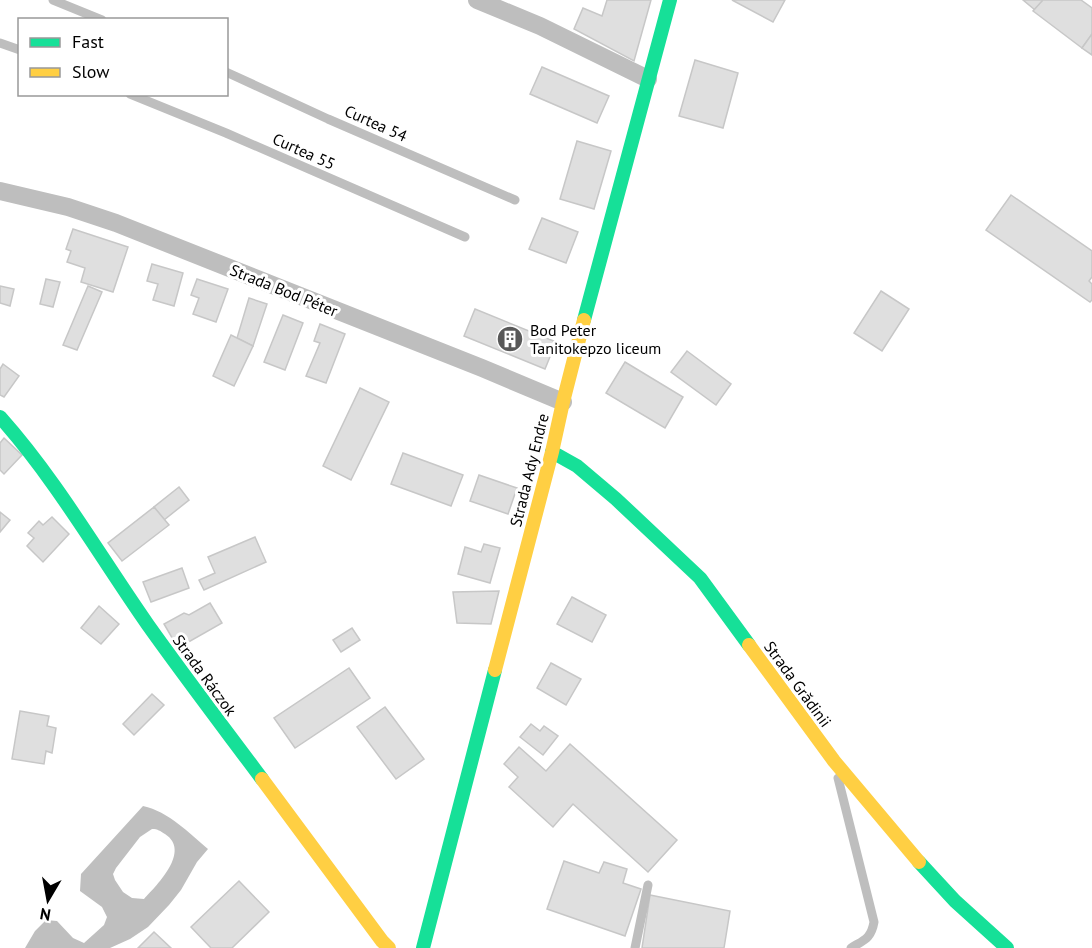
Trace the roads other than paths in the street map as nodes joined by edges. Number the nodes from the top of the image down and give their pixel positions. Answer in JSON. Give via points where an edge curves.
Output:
{"nodes":[{"id":1,"x":53,"y":0,"type":"edge"},
{"id":2,"x":477,"y":0,"type":"edge"},
{"id":3,"x":670,"y":0,"type":"edge"},
{"id":4,"x":97,"y":18,"type":"edge"},
{"id":5,"x":0,"y":43,"type":"edge"},
{"id":6,"x":18,"y":49,"type":"edge"},
{"id":7,"x":228,"y":73,"type":"edge"},
{"id":8,"x":648,"y":79,"type":"junction"},
{"id":9,"x":135,"y":96,"type":"edge"},
{"id":10,"x":0,"y":191,"type":"edge"},
{"id":11,"x":515,"y":200,"type":"dead end"},
{"id":12,"x":465,"y":237,"type":"dead end"},
{"id":13,"x":563,"y":402,"type":"junction"},
{"id":14,"x":0,"y":417,"type":"edge"},
{"id":15,"x":552,"y":452,"type":"junction"},
{"id":16,"x":834,"y":761,"type":"junction"},
{"id":17,"x":648,"y":885,"type":"dead end"},
{"id":18,"x":389,"y":948,"type":"edge"},
{"id":19,"x":423,"y":948,"type":"edge"},
{"id":20,"x":635,"y":948,"type":"edge"},
{"id":21,"x":851,"y":948,"type":"edge"},
{"id":22,"x":1008,"y":948,"type":"edge"}],
"edges":[{"from":1,"to":4,"type":"lane"},
{"from":2,"to":8,"type":"street"},
{"from":3,"to":8,"type":"street","name":"Strada Ady Endre"},
{"from":5,"to":6,"type":"lane"},
{"from":7,"to":11,"type":"lane","name":"Curtea 54"},
{"from":8,"to":13,"type":"street","name":"Strada Ady Endre"},
{"from":9,"to":12,"type":"lane","name":"Curtea 55"},
{"from":10,"to":13,"type":"street","name":"Strada Bod Péter","via":[[116,223]]},
{"from":13,"to":15,"type":"street","name":"Strada Ady Endre"},
{"from":14,"to":18,"type":"street","name":"Strada Ráczok","via":[[56,487],[148,625]]},
{"from":15,"to":16,"type":"street","name":"Strada Grădinii","via":[[577,466],[616,499],[700,578]]},
{"from":15,"to":19,"type":"street","name":"Strada Ady Endre"},
{"from":16,"to":21,"type":"lane","via":[[874,922],[873,932]]},
{"from":16,"to":22,"type":"street","name":"Strada Grădinii","via":[[930,875]]},
{"from":17,"to":20,"type":"lane"}]}
